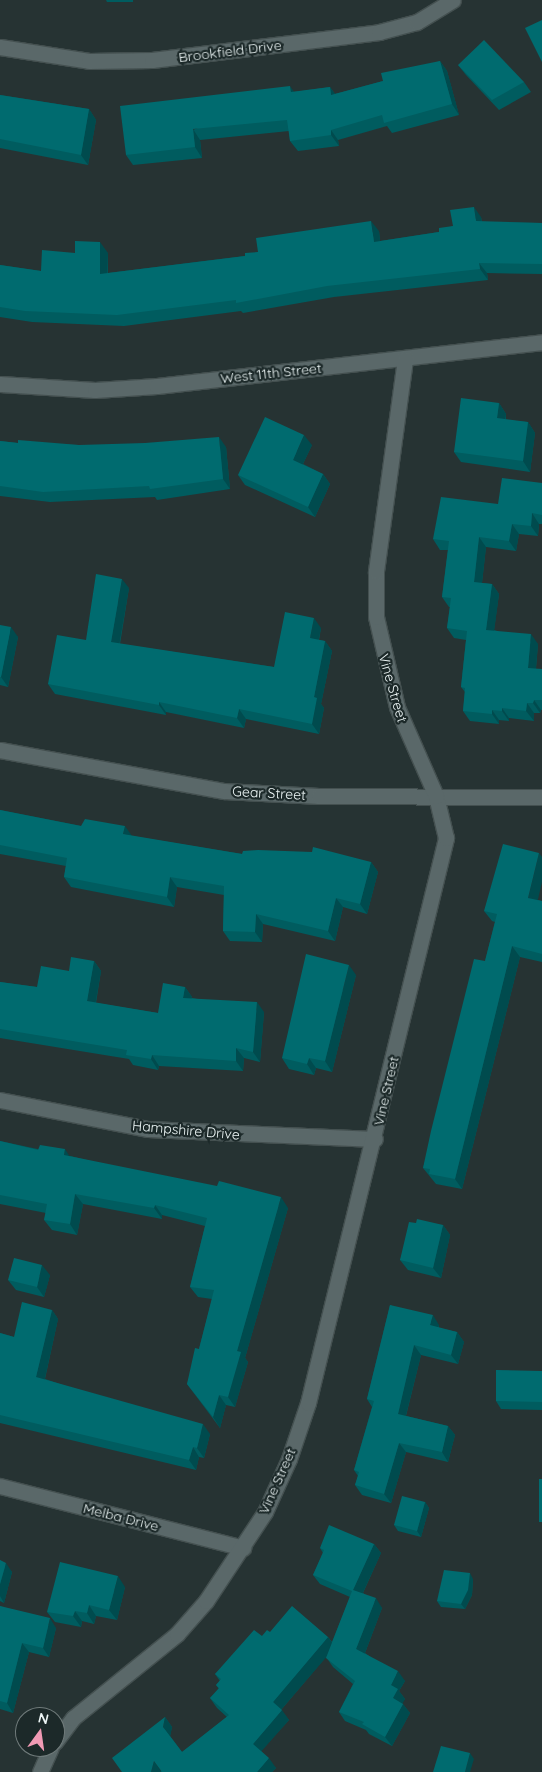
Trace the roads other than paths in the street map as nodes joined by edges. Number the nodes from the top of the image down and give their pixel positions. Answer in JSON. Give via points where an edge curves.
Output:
{"nodes":[{"id":1,"x":453,"y":0,"type":"edge"},
{"id":2,"x":0,"y":47,"type":"edge"},
{"id":3,"x":542,"y":342,"type":"edge"},
{"id":4,"x":405,"y":359,"type":"junction"},
{"id":5,"x":0,"y":384,"type":"edge"},
{"id":6,"x":0,"y":750,"type":"edge"},
{"id":7,"x":436,"y":796,"type":"junction"},
{"id":8,"x":542,"y":797,"type":"edge"},
{"id":9,"x":0,"y":1100,"type":"edge"},
{"id":10,"x":375,"y":1139,"type":"junction"},
{"id":11,"x":0,"y":1486,"type":"edge"},
{"id":12,"x":243,"y":1548,"type":"junction"},
{"id":13,"x":65,"y":1729,"type":"edge"},
{"id":14,"x":47,"y":1757,"type":"edge"},
{"id":15,"x":40,"y":1772,"type":"edge"}],
"edges":[{"from":1,"to":2,"type":"street","name":"Brookfield Drive","via":[[417,22],[379,32],[161,59],[89,60]]},
{"from":3,"to":4,"type":"street","name":"West 11th Street","via":[[481,347]]},
{"from":4,"to":5,"type":"street","name":"West 11th Street","via":[[95,390]]},
{"from":4,"to":7,"type":"street","name":"Vine Street","via":[[376,571],[376,617],[397,707]]},
{"from":6,"to":7,"type":"street","name":"Gear Street","via":[[224,791]]},
{"from":7,"to":8,"type":"street","name":"Gear Street"},
{"from":7,"to":10,"type":"street","name":"Vine Street","via":[[446,838]]},
{"from":9,"to":10,"type":"street","name":"Hampshire Drive","via":[[148,1129]]},
{"from":10,"to":12,"type":"street","name":"Vine Street","via":[[308,1403],[289,1459],[265,1512]]},
{"from":11,"to":12,"type":"street","name":"Melba Drive"},
{"from":12,"to":13,"type":"street","name":"Vine Street","via":[[206,1601],[177,1634],[73,1718]]},
{"from":14,"to":15,"type":"street"}]}
